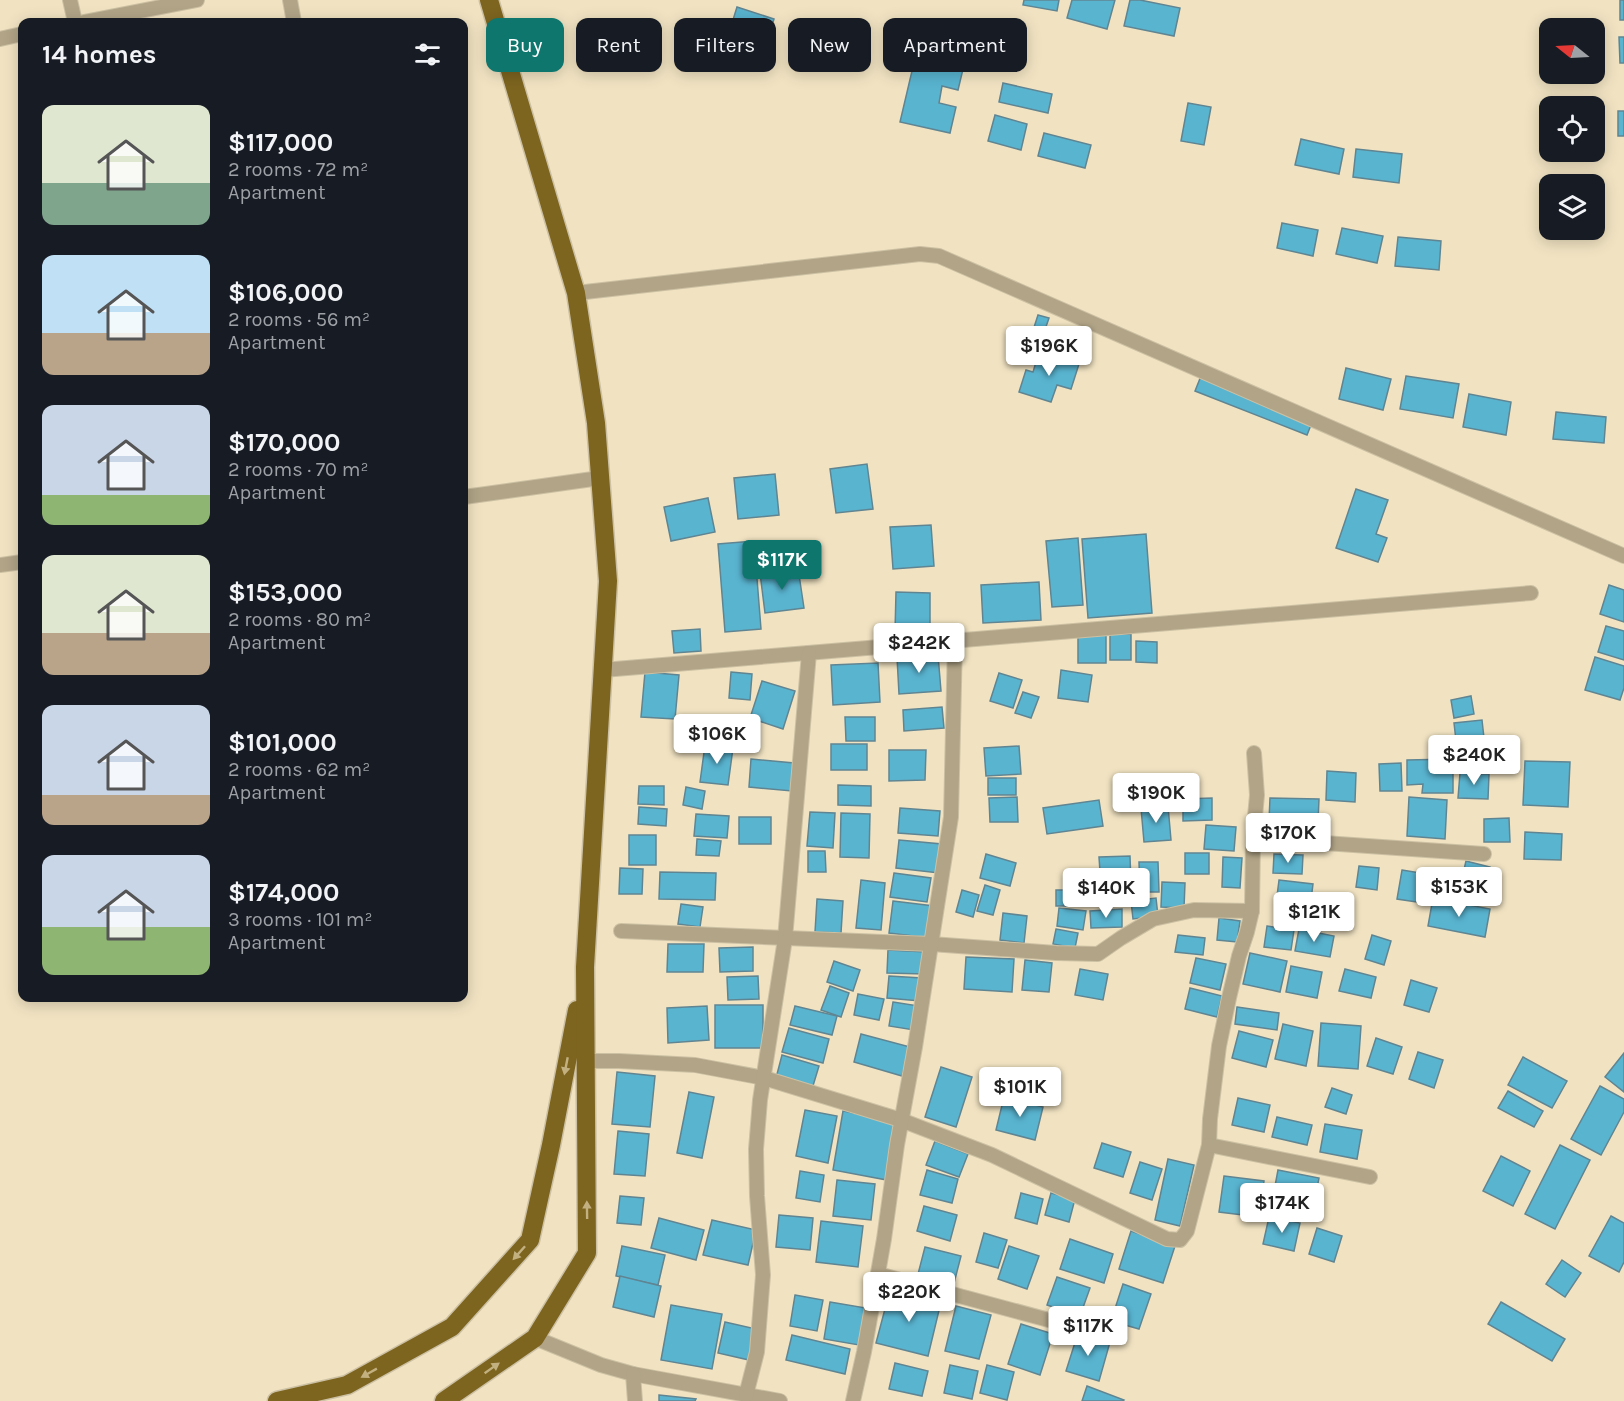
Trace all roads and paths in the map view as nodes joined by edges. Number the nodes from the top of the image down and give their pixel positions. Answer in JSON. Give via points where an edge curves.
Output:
{"nodes":[{"id":1,"x":70,"y":0,"type":"edge"},
{"id":2,"x":197,"y":0,"type":"edge"},
{"id":3,"x":290,"y":0,"type":"edge"},
{"id":4,"x":489,"y":0,"type":"edge"},
{"id":5,"x":74,"y":18,"type":"edge"},
{"id":6,"x":105,"y":18,"type":"edge"},
{"id":7,"x":293,"y":18,"type":"edge"},
{"id":8,"x":18,"y":35,"type":"edge"},
{"id":9,"x":0,"y":39,"type":"edge"},
{"id":10,"x":576,"y":293,"type":"junction"},
{"id":11,"x":600,"y":478,"type":"junction"},
{"id":12,"x":468,"y":496,"type":"edge"},
{"id":13,"x":1624,"y":556,"type":"edge"},
{"id":14,"x":18,"y":563,"type":"edge"},
{"id":15,"x":0,"y":565,"type":"edge"},
{"id":16,"x":1531,"y":593,"type":"dead end"},
{"id":17,"x":955,"y":641,"type":"junction"},
{"id":18,"x":809,"y":653,"type":"junction"},
{"id":19,"x":603,"y":670,"type":"junction"},
{"id":20,"x":1254,"y":753,"type":"dead end"},
{"id":21,"x":1253,"y":838,"type":"junction"},
{"id":22,"x":1484,"y":854,"type":"dead end"},
{"id":23,"x":1252,"y":911,"type":"junction"},
{"id":24,"x":621,"y":931,"type":"dead end"},
{"id":25,"x":785,"y":939,"type":"junction"},
{"id":26,"x":931,"y":944,"type":"junction"},
{"id":27,"x":585,"y":967,"type":"junction"},
{"id":28,"x":585,"y":1061,"type":"junction"},
{"id":29,"x":764,"y":1078,"type":"junction"},
{"id":30,"x":901,"y":1120,"type":"junction"},
{"id":31,"x":1209,"y":1145,"type":"junction"},
{"id":32,"x":1370,"y":1177,"type":"dead end"},
{"id":33,"x":878,"y":1274,"type":"junction"},
{"id":34,"x":1112,"y":1336,"type":"dead end"},
{"id":35,"x":535,"y":1338,"type":"junction"},
{"id":36,"x":633,"y":1374,"type":"junction"},
{"id":37,"x":746,"y":1395,"type":"junction"},
{"id":38,"x":277,"y":1401,"type":"edge"},
{"id":39,"x":444,"y":1401,"type":"edge"},
{"id":40,"x":635,"y":1401,"type":"edge"},
{"id":41,"x":780,"y":1401,"type":"edge"},
{"id":42,"x":853,"y":1401,"type":"edge"}],
"edges":[{"from":1,"to":5,"type":"street"},
{"from":2,"to":6,"type":"street"},
{"from":3,"to":7,"type":"street"},
{"from":4,"to":10,"type":"highway"},
{"from":8,"to":9,"type":"street"},
{"from":10,"to":11,"type":"highway","via":[[596,423]]},
{"from":10,"to":13,"type":"street","via":[[920,254],[939,256]]},
{"from":11,"to":12,"type":"street"},
{"from":11,"to":19,"type":"highway","via":[[608,581]]},
{"from":14,"to":15,"type":"street"},
{"from":16,"to":17,"type":"street"},
{"from":17,"to":18,"type":"street"},
{"from":17,"to":26,"type":"street","via":[[951,818]]},
{"from":18,"to":19,"type":"street"},
{"from":18,"to":25,"type":"street"},
{"from":19,"to":27,"type":"highway"},
{"from":20,"to":21,"type":"street","via":[[1257,795]]},
{"from":21,"to":22,"type":"street"},
{"from":21,"to":23,"type":"street"},
{"from":23,"to":26,"type":"street","via":[[1194,910],[1153,919],[1098,954]]},
{"from":23,"to":31,"type":"street","via":[[1219,1046]]},
{"from":24,"to":25,"type":"street"},
{"from":25,"to":26,"type":"street"},
{"from":25,"to":29,"type":"street"},
{"from":26,"to":30,"type":"street"},
{"from":27,"to":28,"type":"highway"},
{"from":27,"to":38,"type":"highway","one_way":true,"via":[[530,1240],[452,1327],[347,1385]]},
{"from":28,"to":29,"type":"street","via":[[695,1065]]},
{"from":35,"to":28,"type":"highway","one_way":true,"via":[[587,1253]]},
{"from":29,"to":30,"type":"street"},
{"from":29,"to":37,"type":"street","via":[[756,1149],[762,1304],[757,1352]]},
{"from":30,"to":31,"type":"street","via":[[992,1155],[1167,1239],[1180,1240],[1187,1232]]},
{"from":30,"to":33,"type":"street"},
{"from":31,"to":32,"type":"street"},
{"from":33,"to":34,"type":"street"},
{"from":33,"to":42,"type":"street"},
{"from":35,"to":36,"type":"street"},
{"from":39,"to":35,"type":"highway","one_way":true},
{"from":36,"to":37,"type":"street"},
{"from":36,"to":40,"type":"street"},
{"from":37,"to":41,"type":"street"}]}
